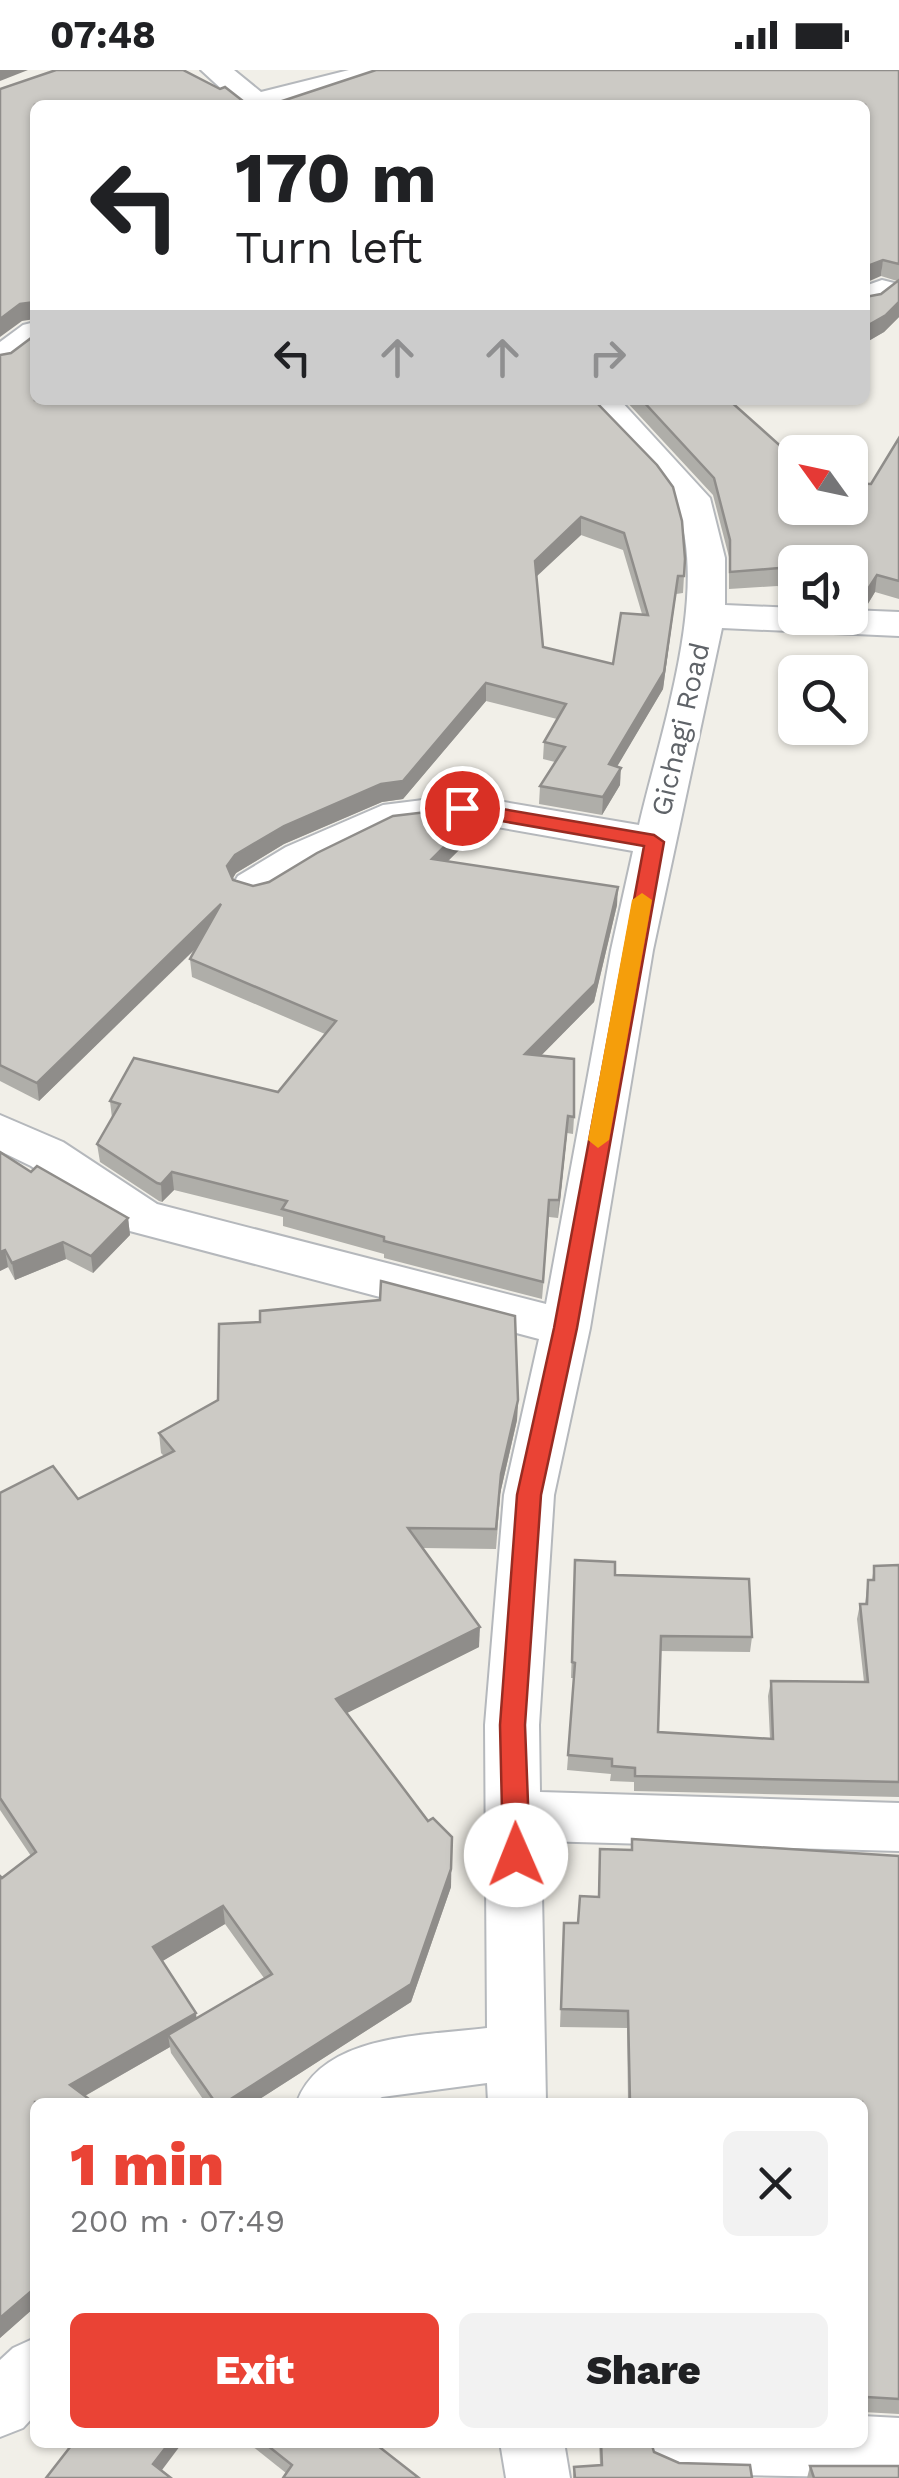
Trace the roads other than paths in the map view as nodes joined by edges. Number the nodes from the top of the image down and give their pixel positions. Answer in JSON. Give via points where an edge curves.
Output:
{"nodes":[{"id":1,"x":216,"y":70,"type":"edge"},
{"id":2,"x":385,"y":70,"type":"edge"},
{"id":3,"x":251,"y":100,"type":"edge"},
{"id":4,"x":271,"y":100,"type":"edge"},
{"id":5,"x":30,"y":336,"type":"edge"},
{"id":6,"x":0,"y":358,"type":"edge"},
{"id":7,"x":614,"y":405,"type":"edge"},
{"id":8,"x":706,"y":616,"type":"junction"},
{"id":9,"x":899,"y":624,"type":"edge"},
{"id":10,"x":654,"y":842,"type":"junction"},
{"id":11,"x":253,"y":886,"type":"edge"},
{"id":12,"x":0,"y":1131,"type":"edge"},
{"id":13,"x":566,"y":1328,"type":"junction"},
{"id":14,"x":516,"y":1816,"type":"junction"},
{"id":15,"x":899,"y":1827,"type":"edge"},
{"id":16,"x":517,"y":2077,"type":"edge"},
{"id":17,"x":332,"y":2098,"type":"edge"},
{"id":18,"x":30,"y":2375,"type":"edge"},
{"id":19,"x":0,"y":2405,"type":"edge"},
{"id":20,"x":533,"y":2448,"type":"edge"},
{"id":21,"x":844,"y":2448,"type":"edge"},
{"id":22,"x":899,"y":2450,"type":"edge"},
{"id":23,"x":538,"y":2478,"type":"edge"}],
"edges":[{"from":1,"to":3,"type":"street"},
{"from":2,"to":4,"type":"street"},
{"from":5,"to":6,"type":"street"},
{"from":7,"to":8,"type":"street","name":"Gichagi Road","via":[[692,498],[706,558]]},
{"from":8,"to":9,"type":"street"},
{"from":8,"to":10,"type":"street","name":"Gichagi Road"},
{"from":10,"to":11,"type":"street","via":[[462,808],[383,818]]},
{"from":10,"to":13,"type":"street","name":"Gichagi Road"},
{"from":12,"to":13,"type":"street","via":[[48,1154],[143,1218]]},
{"from":13,"to":14,"type":"street","name":"Gichagi Road","via":[[529,1495],[512,1725]]},
{"from":14,"to":15,"type":"street"},
{"from":14,"to":16,"type":"street","name":"Gichagi Road"},
{"from":16,"to":17,"type":"street","via":[[370,2072]]},
{"from":18,"to":19,"type":"street"},
{"from":20,"to":23,"type":"street"},
{"from":21,"to":22,"type":"street"}]}
